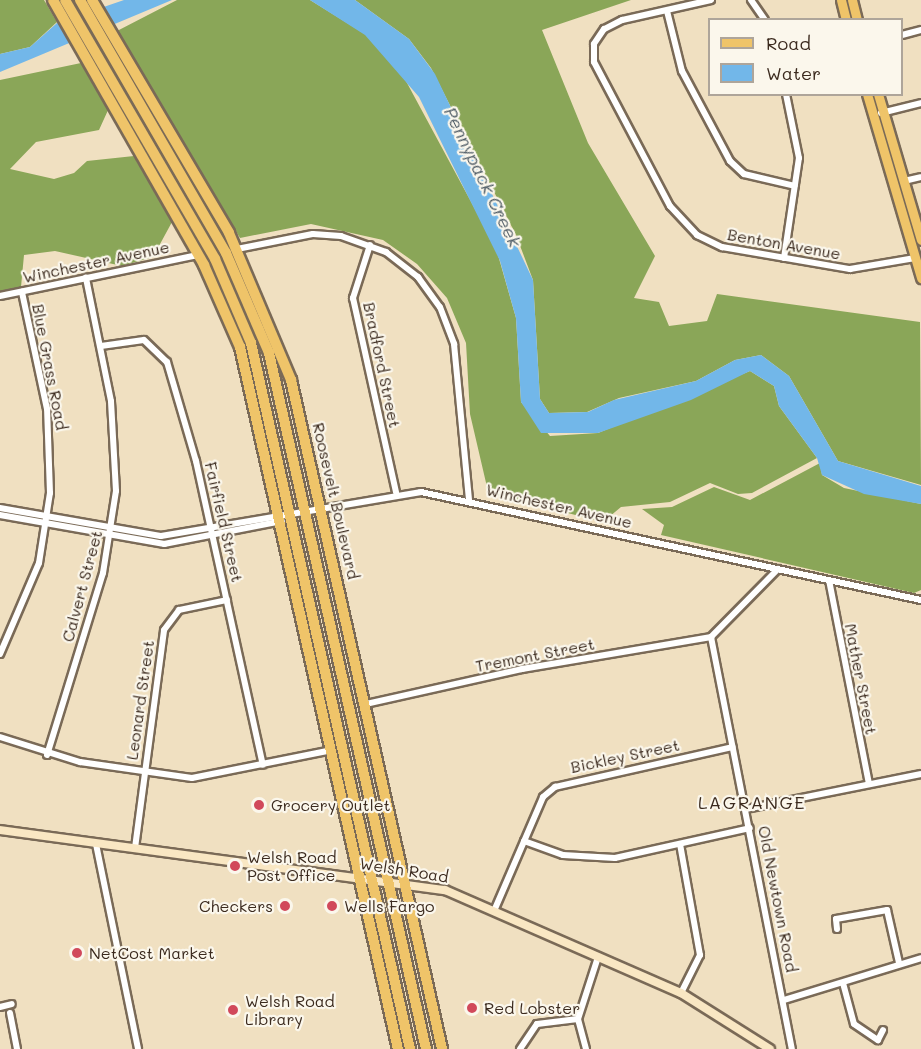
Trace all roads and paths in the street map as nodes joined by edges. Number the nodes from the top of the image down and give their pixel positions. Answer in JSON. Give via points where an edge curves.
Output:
{"nodes":[{"id":1,"x":80,"y":0,"type":"edge"},
{"id":2,"x":92,"y":0,"type":"edge"},
{"id":3,"x":711,"y":0,"type":"edge"},
{"id":4,"x":751,"y":0,"type":"edge"},
{"id":5,"x":842,"y":0,"type":"edge"},
{"id":6,"x":852,"y":0,"type":"edge"},
{"id":7,"x":61,"y":3,"type":"edge"},
{"id":8,"x":667,"y":11,"type":"junction"},
{"id":9,"x":764,"y":18,"type":"edge"},
{"id":10,"x":846,"y":18,"type":"edge"},
{"id":11,"x":856,"y":18,"type":"edge"},
{"id":12,"x":921,"y":30,"type":"edge"},
{"id":13,"x":903,"y":35,"type":"edge"},
{"id":14,"x":118,"y":56,"type":"junction"},
{"id":15,"x":98,"y":66,"type":"junction"},
{"id":16,"x":786,"y":96,"type":"edge"},
{"id":17,"x":868,"y":96,"type":"edge"},
{"id":18,"x":879,"y":96,"type":"edge"},
{"id":19,"x":921,"y":103,"type":"edge"},
{"id":20,"x":883,"y":112,"type":"junction"},
{"id":21,"x":873,"y":114,"type":"junction"},
{"id":22,"x":173,"y":138,"type":"junction"},
{"id":23,"x":921,"y":177,"type":"edge"},
{"id":24,"x":169,"y":180,"type":"junction"},
{"id":25,"x":904,"y":181,"type":"junction"},
{"id":26,"x":795,"y":186,"type":"junction"},
{"id":27,"x":193,"y":195,"type":"junction"},
{"id":28,"x":185,"y":231,"type":"junction"},
{"id":29,"x":921,"y":240,"type":"edge"},
{"id":30,"x":370,"y":245,"type":"junction"},
{"id":31,"x":237,"y":249,"type":"junction"},
{"id":32,"x":198,"y":255,"type":"junction"},
{"id":33,"x":784,"y":258,"type":"junction"},
{"id":34,"x":915,"y":258,"type":"junction"},
{"id":35,"x":86,"y":278,"type":"junction"},
{"id":36,"x":921,"y":278,"type":"edge"},
{"id":37,"x":22,"y":292,"type":"junction"},
{"id":38,"x":0,"y":297,"type":"edge"},
{"id":39,"x":230,"y":318,"type":"junction"},
{"id":40,"x":101,"y":346,"type":"junction"},
{"id":41,"x":260,"y":372,"type":"junction"},
{"id":42,"x":396,"y":492,"type":"junction"},
{"id":43,"x":469,"y":500,"type":"junction"},
{"id":44,"x":0,"y":508,"type":"edge"},
{"id":45,"x":322,"y":508,"type":"junction"},
{"id":46,"x":307,"y":512,"type":"junction"},
{"id":47,"x":0,"y":515,"type":"edge"},
{"id":48,"x":293,"y":515,"type":"junction"},
{"id":49,"x":48,"y":517,"type":"junction"},
{"id":50,"x":281,"y":518,"type":"junction"},
{"id":51,"x":47,"y":525,"type":"junction"},
{"id":52,"x":112,"y":529,"type":"junction"},
{"id":53,"x":212,"y":533,"type":"junction"},
{"id":54,"x":110,"y":537,"type":"junction"},
{"id":55,"x":778,"y":569,"type":"junction"},
{"id":56,"x":829,"y":580,"type":"junction"},
{"id":57,"x":227,"y":600,"type":"junction"},
{"id":58,"x":921,"y":600,"type":"edge"},
{"id":59,"x":711,"y":638,"type":"junction"},
{"id":60,"x":0,"y":654,"type":"edge"},
{"id":61,"x":366,"y":704,"type":"junction"},
{"id":62,"x":0,"y":737,"type":"edge"},
{"id":63,"x":733,"y":747,"type":"junction"},
{"id":64,"x":332,"y":750,"type":"junction"},
{"id":65,"x":47,"y":755,"type":"junction"},
{"id":66,"x":264,"y":765,"type":"junction"},
{"id":67,"x":144,"y":772,"type":"junction"},
{"id":68,"x":921,"y":774,"type":"edge"},
{"id":69,"x":868,"y":783,"type":"junction"},
{"id":70,"x":746,"y":809,"type":"junction"},
{"id":71,"x":750,"y":828,"type":"junction"},
{"id":72,"x":0,"y":830,"type":"edge"},
{"id":73,"x":524,"y":841,"type":"junction"},
{"id":74,"x":96,"y":844,"type":"junction"},
{"id":75,"x":680,"y":844,"type":"junction"},
{"id":76,"x":135,"y":848,"type":"junction"},
{"id":77,"x":361,"y":879,"type":"junction"},
{"id":78,"x":373,"y":880,"type":"junction"},
{"id":79,"x":389,"y":882,"type":"junction"},
{"id":80,"x":405,"y":884,"type":"junction"},
{"id":81,"x":494,"y":911,"type":"junction"},
{"id":82,"x":837,"y":929,"type":"dead end"},
{"id":83,"x":598,"y":957,"type":"junction"},
{"id":84,"x":921,"y":958,"type":"edge"},
{"id":85,"x":899,"y":963,"type":"junction"},
{"id":86,"x":843,"y":983,"type":"junction"},
{"id":87,"x":681,"y":993,"type":"junction"},
{"id":88,"x":784,"y":1000,"type":"junction"},
{"id":89,"x":12,"y":1004,"type":"dead end"},
{"id":90,"x":0,"y":1007,"type":"edge"},
{"id":91,"x":402,"y":1012,"type":"junction"},
{"id":92,"x":10,"y":1013,"type":"dead end"},
{"id":93,"x":578,"y":1019,"type":"junction"},
{"id":94,"x":437,"y":1028,"type":"junction"},
{"id":95,"x":883,"y":1030,"type":"dead end"},
{"id":96,"x":17,"y":1049,"type":"edge"},
{"id":97,"x":138,"y":1049,"type":"edge"},
{"id":98,"x":400,"y":1049,"type":"edge"},
{"id":99,"x":410,"y":1049,"type":"edge"},
{"id":100,"x":426,"y":1049,"type":"edge"},
{"id":101,"x":437,"y":1049,"type":"edge"},
{"id":102,"x":442,"y":1049,"type":"edge"},
{"id":103,"x":520,"y":1049,"type":"edge"},
{"id":104,"x":586,"y":1049,"type":"edge"},
{"id":105,"x":770,"y":1049,"type":"edge"},
{"id":106,"x":792,"y":1049,"type":"edge"}],
"edges":[{"from":1,"to":14,"type":"highway","name":"Roosevelt Boulevard"},
{"from":2,"to":14,"type":"highway","name":"Roosevelt Boulevard"},
{"from":3,"to":8,"type":"street"},
{"from":4,"to":9,"type":"street"},
{"from":5,"to":10,"type":"main road"},
{"from":6,"to":11,"type":"main road"},
{"from":7,"to":15,"type":"highway"},
{"from":8,"to":26,"type":"street","via":[[682,72],[730,161],[744,174]]},
{"from":8,"to":33,"type":"street","name":"Benton Avenue","via":[[622,20],[596,38],[596,64],[684,224],[722,247]]},
{"from":12,"to":13,"type":"street"},
{"from":14,"to":22,"type":"highway","name":"Roosevelt Boulevard"},
{"from":14,"to":27,"type":"highway","name":"Roosevelt Boulevard"},
{"from":15,"to":24,"type":"highway"},
{"from":15,"to":28,"type":"highway"},
{"from":16,"to":26,"type":"street","via":[[799,146]]},
{"from":17,"to":21,"type":"main road"},
{"from":18,"to":20,"type":"main road"},
{"from":19,"to":20,"type":"street"},
{"from":20,"to":21,"type":"street"},
{"from":20,"to":25,"type":"main road"},
{"from":21,"to":34,"type":"main road"},
{"from":22,"to":27,"type":"highway"},
{"from":22,"to":31,"type":"highway","name":"Roosevelt Boulevard"},
{"from":23,"to":25,"type":"street"},
{"from":24,"to":28,"type":"highway"},
{"from":24,"to":41,"type":"highway","via":[[222,273]]},
{"from":25,"to":29,"type":"main road"},
{"from":26,"to":33,"type":"street"},
{"from":27,"to":46,"type":"highway","name":"Roosevelt Boulevard","via":[[261,331]]},
{"from":28,"to":32,"type":"highway"},
{"from":30,"to":31,"type":"street","name":"Winchester Avenue","via":[[313,234]]},
{"from":30,"to":42,"type":"street","name":"Bradford Street","via":[[353,298]]},
{"from":30,"to":43,"type":"street","name":"Winchester Avenue","via":[[418,277],[448,325]]},
{"from":31,"to":45,"type":"highway","name":"Roosevelt Boulevard","via":[[291,380]]},
{"from":32,"to":35,"type":"street","name":"Winchester Avenue"},
{"from":32,"to":39,"type":"highway"},
{"from":33,"to":34,"type":"street","name":"Benton Avenue","via":[[850,269]]},
{"from":34,"to":36,"type":"main road"},
{"from":35,"to":37,"type":"street","name":"Winchester Avenue"},
{"from":35,"to":40,"type":"street","name":"Calvert Street"},
{"from":37,"to":38,"type":"street","name":"Winchester Avenue"},
{"from":37,"to":49,"type":"street","name":"Blue Grass Road","via":[[49,422]]},
{"from":39,"to":41,"type":"highway"},
{"from":39,"to":50,"type":"highway","via":[[253,390]]},
{"from":40,"to":52,"type":"street","name":"Calvert Street","via":[[116,449]]},
{"from":40,"to":53,"type":"street","name":"Fairfield Street","via":[[144,340],[164,355]]},
{"from":41,"to":48,"type":"highway"},
{"from":42,"to":43,"type":"street"},
{"from":42,"to":45,"type":"street"},
{"from":43,"to":55,"type":"street","name":"Winchester Avenue"},
{"from":44,"to":49,"type":"street"},
{"from":45,"to":46,"type":"street"},
{"from":45,"to":61,"type":"highway","name":"Roosevelt Boulevard"},
{"from":46,"to":48,"type":"street"},
{"from":46,"to":79,"type":"highway","name":"Roosevelt Boulevard"},
{"from":47,"to":51,"type":"street"},
{"from":48,"to":50,"type":"street"},
{"from":48,"to":78,"type":"highway"},
{"from":49,"to":51,"type":"street","name":"Blue Grass Road"},
{"from":49,"to":52,"type":"street"},
{"from":50,"to":53,"type":"street"},
{"from":50,"to":64,"type":"highway"},
{"from":51,"to":54,"type":"street"},
{"from":51,"to":60,"type":"street","name":"Blue Grass Road","via":[[32,583]]},
{"from":52,"to":53,"type":"street","via":[[154,536]]},
{"from":52,"to":54,"type":"street","name":"Calvert Street"},
{"from":53,"to":54,"type":"street","via":[[164,544]]},
{"from":53,"to":57,"type":"street","name":"Fairfield Street"},
{"from":54,"to":65,"type":"street","name":"Calvert Street"},
{"from":55,"to":56,"type":"street","name":"Winchester Avenue"},
{"from":55,"to":59,"type":"street"},
{"from":56,"to":58,"type":"street","name":"Winchester Avenue"},
{"from":56,"to":69,"type":"street","name":"Mather Street"},
{"from":57,"to":66,"type":"street","name":"Fairfield Street"},
{"from":57,"to":67,"type":"street","name":"Leonard Street","via":[[179,610],[164,630]]},
{"from":59,"to":61,"type":"street","name":"Tremont Street","via":[[522,669]]},
{"from":59,"to":63,"type":"street","name":"Old Newtown Road"},
{"from":61,"to":80,"type":"highway","name":"Roosevelt Boulevard"},
{"from":62,"to":65,"type":"street"},
{"from":63,"to":70,"type":"street","name":"Old Newtown Road"},
{"from":63,"to":73,"type":"street","name":"Bickley Street","via":[[555,787],[543,797]]},
{"from":64,"to":66,"type":"street"},
{"from":64,"to":77,"type":"highway"},
{"from":65,"to":67,"type":"street"},
{"from":66,"to":67,"type":"street","via":[[192,778]]},
{"from":67,"to":76,"type":"street","name":"Leonard Street"},
{"from":68,"to":69,"type":"street"},
{"from":69,"to":70,"type":"street"},
{"from":70,"to":71,"type":"street","name":"Old Newtown Road"},
{"from":71,"to":75,"type":"street"},
{"from":71,"to":88,"type":"street","name":"Old Newtown Road"},
{"from":72,"to":74,"type":"main road","name":"Welsh Road"},
{"from":73,"to":75,"type":"street","via":[[594,859]]},
{"from":73,"to":81,"type":"street","name":"Bickley Street"},
{"from":74,"to":76,"type":"main road","name":"Welsh Road"},
{"from":74,"to":97,"type":"street"},
{"from":75,"to":87,"type":"street","via":[[700,955]]},
{"from":76,"to":77,"type":"main road","name":"Welsh Road"},
{"from":77,"to":78,"type":"main road","name":"Welsh Road"},
{"from":77,"to":98,"type":"highway"},
{"from":78,"to":79,"type":"main road","name":"Welsh Road"},
{"from":78,"to":91,"type":"highway"},
{"from":79,"to":80,"type":"main road","name":"Welsh Road"},
{"from":79,"to":100,"type":"highway","name":"Roosevelt Boulevard"},
{"from":80,"to":81,"type":"main road","name":"Welsh Road","via":[[445,890]]},
{"from":80,"to":94,"type":"highway","name":"Roosevelt Boulevard"},
{"from":81,"to":83,"type":"main road","name":"Welsh Road"},
{"from":82,"to":85,"type":"street","via":[[836,919],[887,910]]},
{"from":83,"to":87,"type":"main road","name":"Welsh Road"},
{"from":83,"to":93,"type":"street"},
{"from":84,"to":85,"type":"street"},
{"from":85,"to":86,"type":"street"},
{"from":86,"to":88,"type":"street"},
{"from":86,"to":95,"type":"street","via":[[854,1024],[878,1040]]},
{"from":87,"to":105,"type":"main road","name":"Welsh Road"},
{"from":88,"to":106,"type":"street","name":"Old Newtown Road"},
{"from":89,"to":90,"type":"street"},
{"from":91,"to":98,"type":"highway"},
{"from":91,"to":99,"type":"highway"},
{"from":92,"to":96,"type":"street"},
{"from":93,"to":103,"type":"street","via":[[537,1024]]},
{"from":93,"to":104,"type":"street"},
{"from":94,"to":101,"type":"highway"},
{"from":94,"to":102,"type":"highway","name":"Roosevelt Boulevard"}]}
